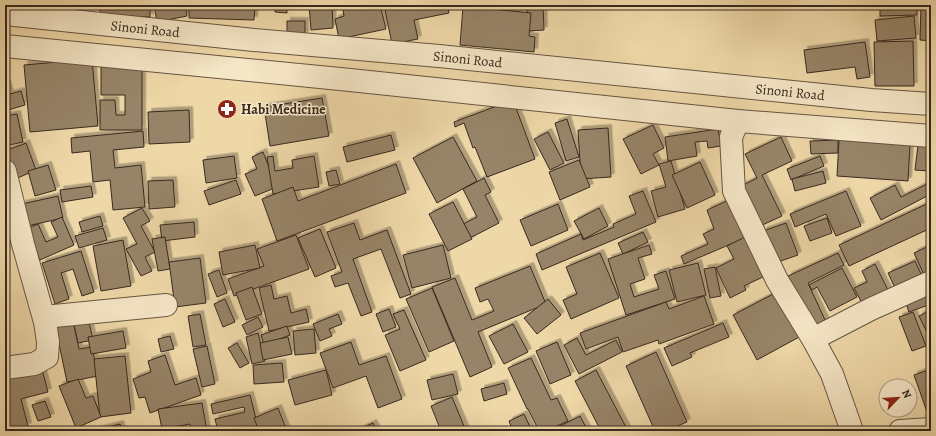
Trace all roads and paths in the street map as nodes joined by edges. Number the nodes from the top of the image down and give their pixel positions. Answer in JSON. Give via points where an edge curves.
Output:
{"nodes":[{"id":1,"x":5,"y":14,"type":"edge"},
{"id":2,"x":5,"y":46,"type":"edge"},
{"id":3,"x":931,"y":104,"type":"edge"},
{"id":4,"x":738,"y":121,"type":"junction"},
{"id":5,"x":931,"y":136,"type":"edge"},
{"id":6,"x":5,"y":171,"type":"edge"},
{"id":7,"x":931,"y":282,"type":"edge"},
{"id":8,"x":166,"y":305,"type":"dead end"},
{"id":9,"x":44,"y":317,"type":"junction"},
{"id":10,"x":813,"y":339,"type":"junction"},
{"id":11,"x":5,"y":368,"type":"edge"},
{"id":12,"x":931,"y":429,"type":"edge"},
{"id":13,"x":852,"y":431,"type":"edge"},
{"id":14,"x":900,"y":431,"type":"edge"}],
"edges":[{"from":1,"to":3,"type":"street","name":"Sinoni Road"},
{"from":2,"to":4,"type":"street"},
{"from":4,"to":5,"type":"street"},
{"from":4,"to":10,"type":"street","via":[[731,137],[734,191],[777,280]]},
{"from":6,"to":9,"type":"street"},
{"from":7,"to":10,"type":"street"},
{"from":8,"to":9,"type":"street"},
{"from":9,"to":11,"type":"street","via":[[48,342],[46,357],[34,364]]},
{"from":10,"to":13,"type":"street","via":[[832,374]]},
{"from":12,"to":14,"type":"street"}]}
